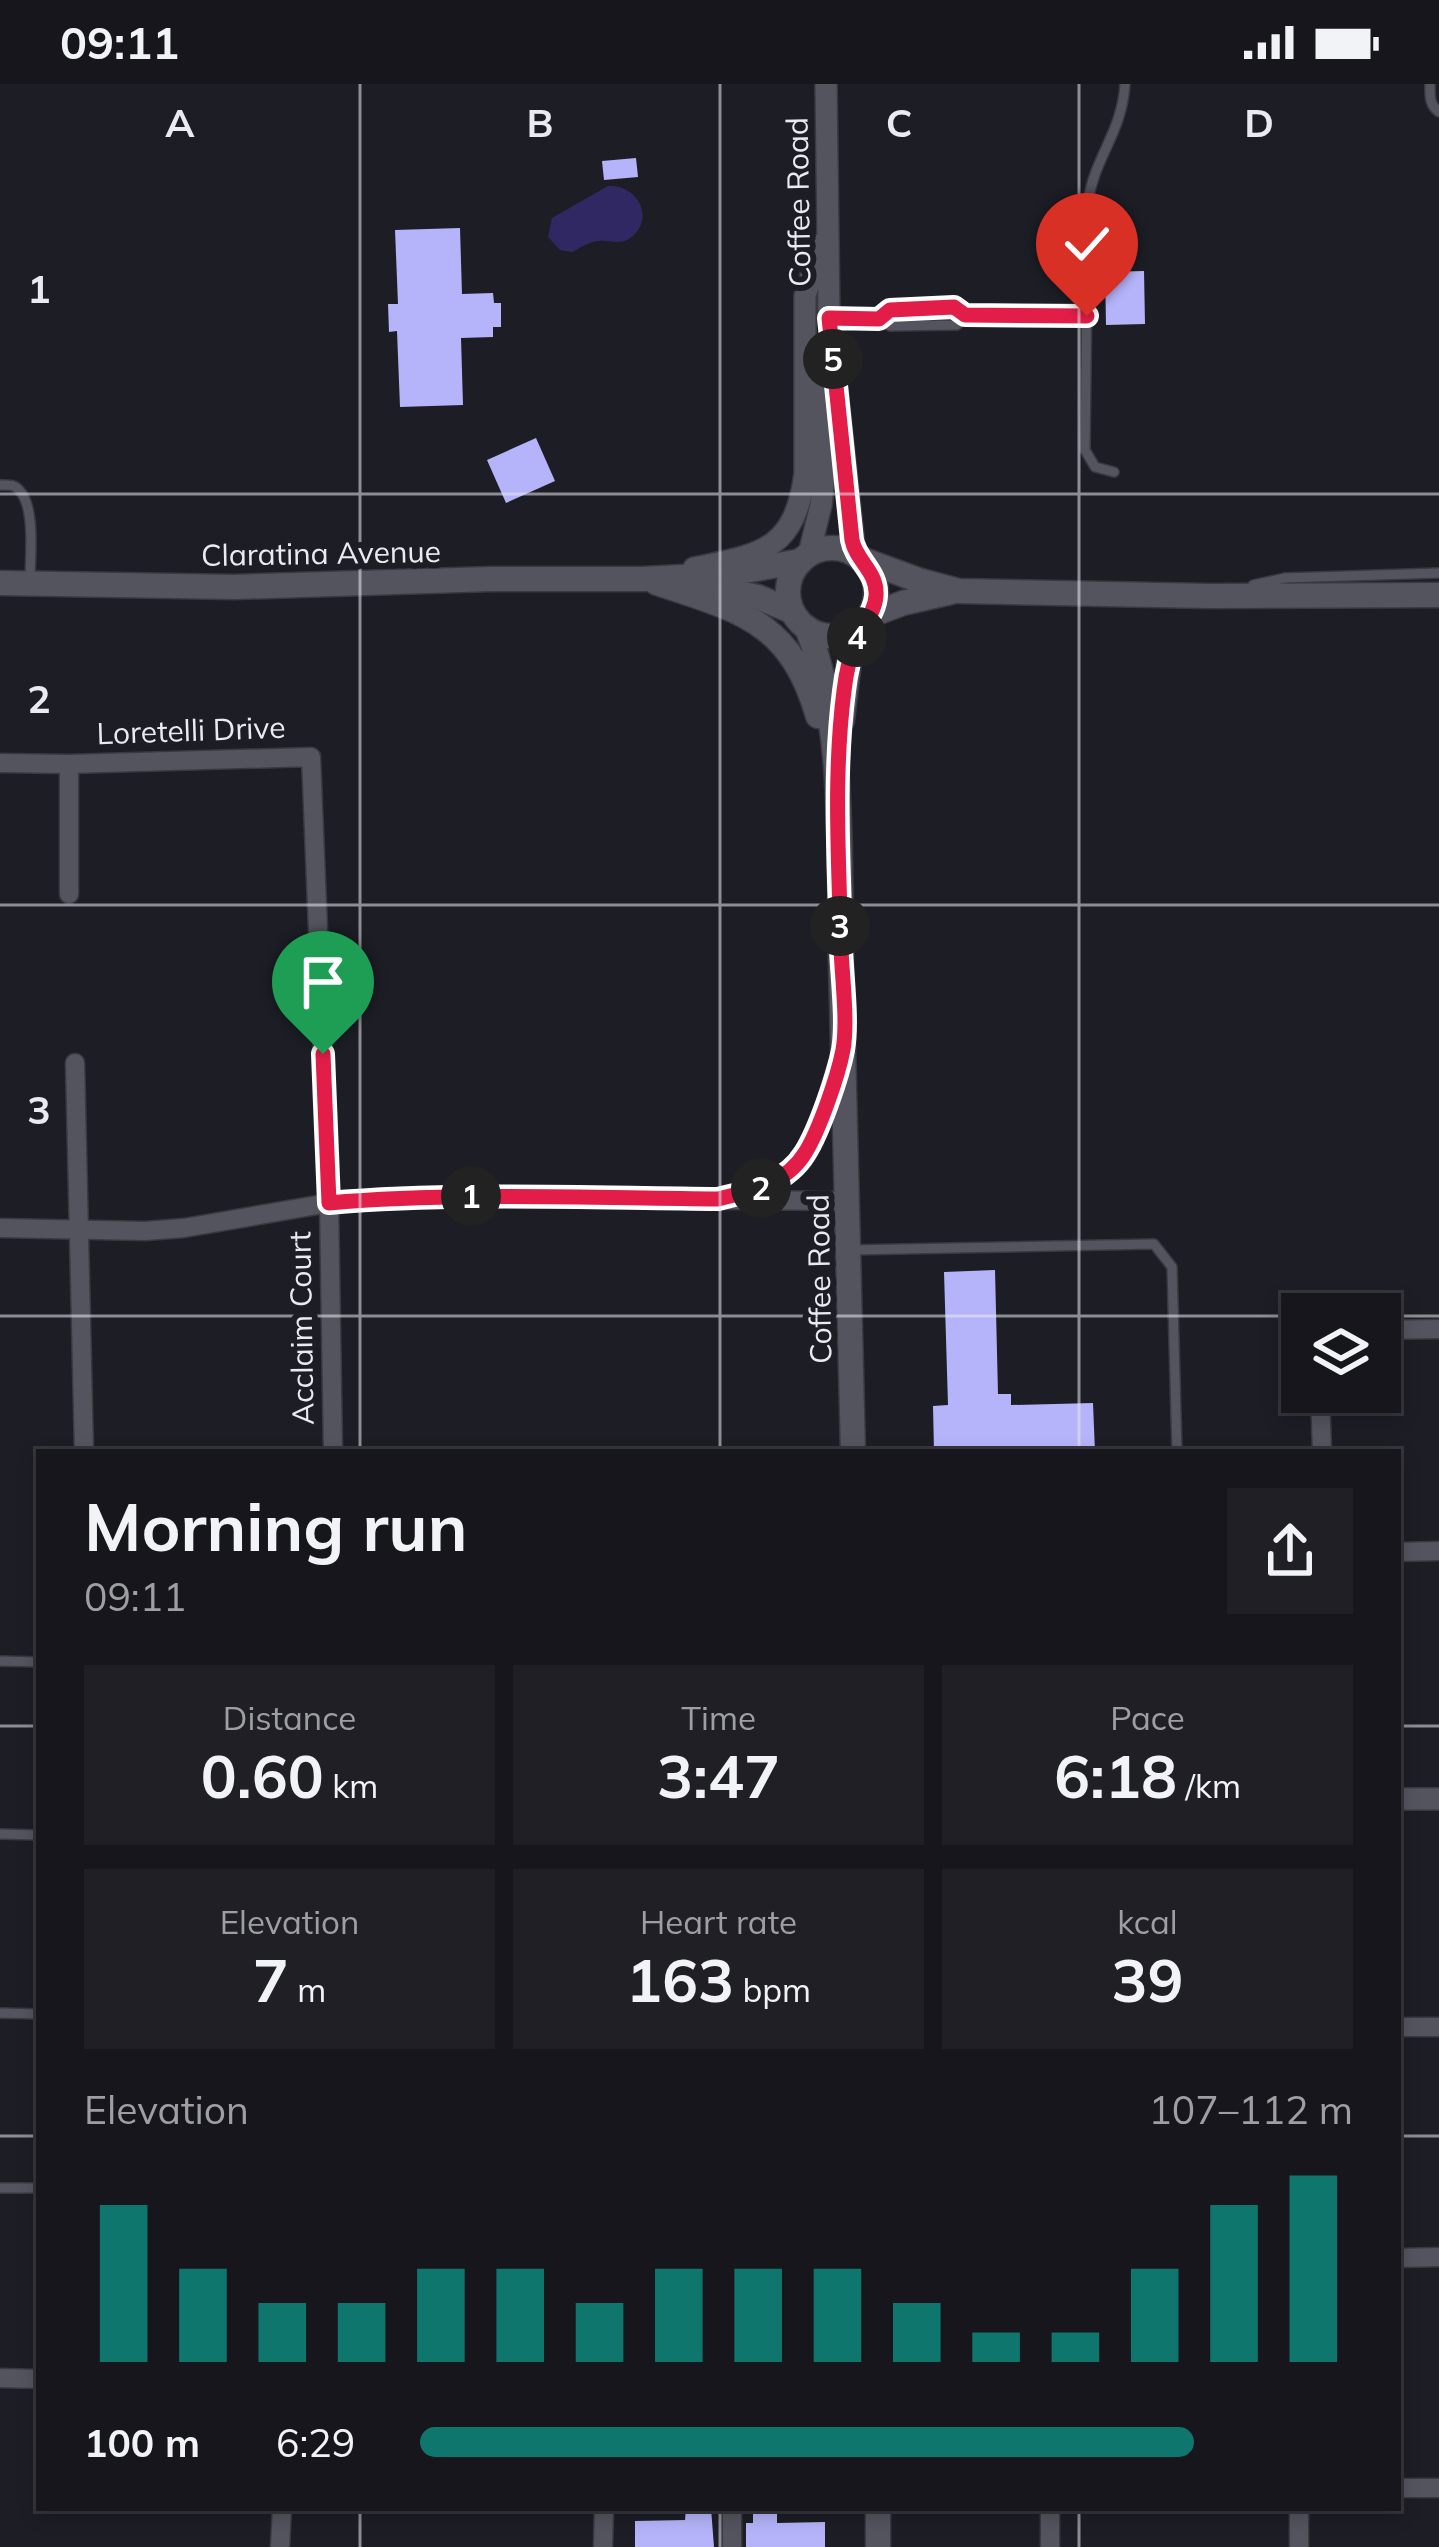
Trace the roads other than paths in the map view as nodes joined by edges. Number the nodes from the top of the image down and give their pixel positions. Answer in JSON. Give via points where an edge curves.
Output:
{"nodes":[{"id":1,"x":826,"y":84,"type":"edge"},
{"id":2,"x":1125,"y":84,"type":"edge"},
{"id":3,"x":1430,"y":84,"type":"edge"},
{"id":4,"x":1439,"y":112,"type":"edge"},
{"id":5,"x":827,"y":221,"type":"junction"},
{"id":6,"x":965,"y":315,"type":"junction"},
{"id":7,"x":1087,"y":316,"type":"junction"},
{"id":8,"x":829,"y":318,"type":"junction"},
{"id":9,"x":879,"y":319,"type":"junction"},
{"id":10,"x":1114,"y":472,"type":"dead end"},
{"id":11,"x":0,"y":484,"type":"edge"},
{"id":12,"x":858,"y":557,"type":"junction"},
{"id":13,"x":805,"y":558,"type":"junction"},
{"id":14,"x":1439,"y":573,"type":"edge"},
{"id":15,"x":643,"y":579,"type":"junction"},
{"id":16,"x":0,"y":584,"type":"edge"},
{"id":17,"x":30,"y":584,"type":"junction"},
{"id":18,"x":959,"y":591,"type":"junction"},
{"id":19,"x":1439,"y":595,"type":"edge"},
{"id":20,"x":1208,"y":596,"type":"junction"},
{"id":21,"x":867,"y":619,"type":"junction"},
{"id":22,"x":799,"y":620,"type":"junction"},
{"id":23,"x":311,"y":757,"type":"joint"},
{"id":24,"x":0,"y":763,"type":"edge"},
{"id":25,"x":69,"y":764,"type":"junction"},
{"id":26,"x":838,"y":818,"type":"junction"},
{"id":27,"x":69,"y":894,"type":"dead end"},
{"id":28,"x":843,"y":1048,"type":"junction"},
{"id":29,"x":74,"y":1063,"type":"dead end"},
{"id":30,"x":718,"y":1199,"type":"junction"},
{"id":31,"x":848,"y":1201,"type":"junction"},
{"id":32,"x":329,"y":1203,"type":"junction"},
{"id":33,"x":0,"y":1228,"type":"edge"},
{"id":34,"x":79,"y":1230,"type":"junction"},
{"id":35,"x":848,"y":1250,"type":"junction"},
{"id":36,"x":1439,"y":1329,"type":"edge"},
{"id":37,"x":1401,"y":1330,"type":"edge"},
{"id":38,"x":1321,"y":1413,"type":"edge"},
{"id":39,"x":84,"y":1449,"type":"edge"},
{"id":40,"x":333,"y":1449,"type":"edge"},
{"id":41,"x":853,"y":1449,"type":"edge"},
{"id":42,"x":1177,"y":1449,"type":"edge"},
{"id":43,"x":1322,"y":1449,"type":"edge"},
{"id":44,"x":1439,"y":1551,"type":"edge"},
{"id":45,"x":1401,"y":1552,"type":"edge"},
{"id":46,"x":0,"y":1661,"type":"edge"},
{"id":47,"x":36,"y":1662,"type":"edge"},
{"id":48,"x":1401,"y":1799,"type":"edge"},
{"id":49,"x":1439,"y":1799,"type":"edge"},
{"id":50,"x":0,"y":1834,"type":"edge"},
{"id":51,"x":36,"y":1835,"type":"edge"},
{"id":52,"x":0,"y":2013,"type":"edge"},
{"id":53,"x":36,"y":2014,"type":"edge"},
{"id":54,"x":1439,"y":2026,"type":"edge"},
{"id":55,"x":1401,"y":2027,"type":"edge"},
{"id":56,"x":0,"y":2188,"type":"edge"},
{"id":57,"x":36,"y":2188,"type":"edge"},
{"id":58,"x":1439,"y":2257,"type":"edge"},
{"id":59,"x":1401,"y":2258,"type":"edge"},
{"id":60,"x":0,"y":2378,"type":"edge"},
{"id":61,"x":36,"y":2379,"type":"edge"},
{"id":62,"x":1401,"y":2488,"type":"edge"},
{"id":63,"x":1439,"y":2488,"type":"edge"},
{"id":64,"x":282,"y":2511,"type":"edge"},
{"id":65,"x":604,"y":2511,"type":"edge"},
{"id":66,"x":732,"y":2511,"type":"edge"},
{"id":67,"x":878,"y":2511,"type":"edge"},
{"id":68,"x":1050,"y":2511,"type":"edge"},
{"id":69,"x":1299,"y":2511,"type":"edge"},
{"id":70,"x":280,"y":2547,"type":"edge"},
{"id":71,"x":603,"y":2547,"type":"edge"},
{"id":72,"x":732,"y":2547,"type":"edge"},
{"id":73,"x":878,"y":2547,"type":"edge"},
{"id":74,"x":1050,"y":2547,"type":"edge"},
{"id":75,"x":1299,"y":2547,"type":"edge"}],
"edges":[{"from":1,"to":5,"type":"street","name":"Coffee Road"},
{"from":2,"to":7,"type":"lane","via":[[1120,121],[1090,184]]},
{"from":3,"to":4,"type":"lane"},
{"from":5,"to":8,"type":"street","name":"Coffee Road"},
{"from":5,"to":15,"type":"street","via":[[805,296],[805,474],[793,522],[764,550]]},
{"from":6,"to":7,"type":"lane"},
{"from":6,"to":9,"type":"lane","via":[[954,307],[890,310]]},
{"from":6,"to":9,"type":"lane","via":[[957,325],[890,326]]},
{"from":7,"to":10,"type":"lane","via":[[1085,449],[1095,466]]},
{"from":8,"to":9,"type":"lane"},
{"from":8,"to":12,"type":"street","name":"Coffee Road"},
{"from":8,"to":13,"type":"street","name":"Coffee Road","via":[[824,477]]},
{"from":11,"to":17,"type":"lane","via":[[16,486],[29,510]]},
{"from":12,"to":13,"type":"main road","via":[[835,548]]},
{"from":12,"to":18,"type":"main road"},
{"from":12,"to":21,"type":"main road","via":[[875,583]]},
{"from":13,"to":15,"type":"main road","name":"Claratina Avenue","via":[[721,575]]},
{"from":13,"to":22,"type":"main road","via":[[789,581]]},
{"from":14,"to":20,"type":"lane","via":[[1286,578]]},
{"from":15,"to":17,"type":"main road","name":"Claratina Avenue"},
{"from":15,"to":22,"type":"main road","name":"Claratina Avenue","via":[[740,592]]},
{"from":15,"to":26,"type":"main road","via":[[737,610],[780,640],[808,683]]},
{"from":16,"to":17,"type":"main road","name":"Claratina Avenue"},
{"from":18,"to":20,"type":"main road"},
{"from":18,"to":21,"type":"main road"},
{"from":19,"to":20,"type":"main road"},
{"from":21,"to":22,"type":"main road","via":[[840,636]]},
{"from":21,"to":26,"type":"main road","name":"Coffee Road","via":[[843,693]]},
{"from":22,"to":26,"type":"main road","name":"Coffee Road","via":[[829,700]]},
{"from":23,"to":25,"type":"street","name":"Loretelli Drive"},
{"from":23,"to":32,"type":"street","name":"Acclaim Court"},
{"from":24,"to":25,"type":"street","name":"Loretelli Drive"},
{"from":25,"to":27,"type":"street"},
{"from":26,"to":28,"type":"main road","name":"Coffee Road"},
{"from":28,"to":30,"type":"street","via":[[806,1153],[781,1178]]},
{"from":28,"to":31,"type":"main road","name":"Coffee Road"},
{"from":29,"to":34,"type":"street"},
{"from":30,"to":31,"type":"street"},
{"from":30,"to":32,"type":"street"},
{"from":31,"to":35,"type":"main road","name":"Coffee Road"},
{"from":32,"to":34,"type":"street","via":[[184,1228]]},
{"from":32,"to":40,"type":"street","name":"Acclaim Court"},
{"from":33,"to":34,"type":"street"},
{"from":34,"to":39,"type":"street"},
{"from":35,"to":41,"type":"main road","name":"Coffee Road"},
{"from":35,"to":42,"type":"lane","via":[[1154,1244],[1172,1267]]},
{"from":36,"to":37,"type":"street"},
{"from":38,"to":43,"type":"street"},
{"from":44,"to":45,"type":"street"},
{"from":46,"to":47,"type":"lane"},
{"from":48,"to":49,"type":"street"},
{"from":50,"to":51,"type":"lane"},
{"from":52,"to":53,"type":"lane"},
{"from":54,"to":55,"type":"street"},
{"from":56,"to":57,"type":"lane"},
{"from":58,"to":59,"type":"street"},
{"from":60,"to":61,"type":"street"},
{"from":62,"to":63,"type":"street"},
{"from":64,"to":70,"type":"street"},
{"from":65,"to":71,"type":"street"},
{"from":66,"to":72,"type":"street"},
{"from":67,"to":73,"type":"main road"},
{"from":68,"to":74,"type":"street"},
{"from":69,"to":75,"type":"street"}]}
